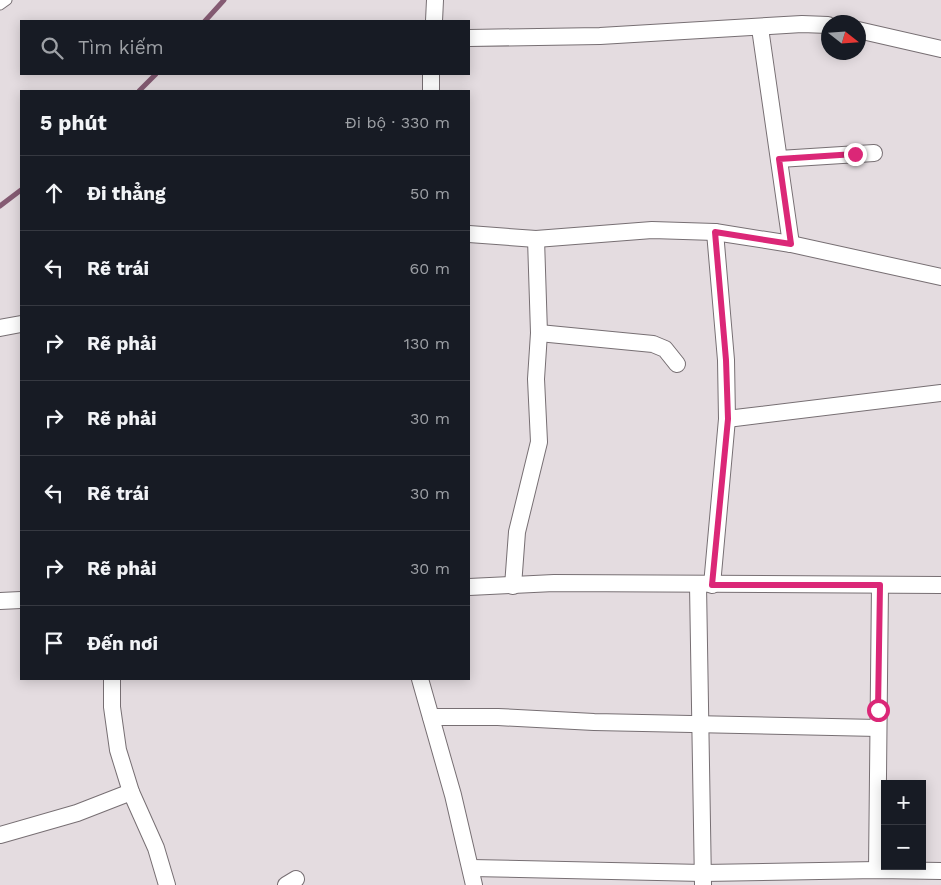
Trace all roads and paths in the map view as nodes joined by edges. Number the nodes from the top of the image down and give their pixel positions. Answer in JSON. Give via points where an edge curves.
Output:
{"nodes":[{"id":1,"x":7,"y":0,"type":"edge"},
{"id":2,"x":435,"y":0,"type":"edge"},
{"id":3,"x":0,"y":5,"type":"edge"},
{"id":4,"x":434,"y":20,"type":"edge"},
{"id":5,"x":821,"y":25,"type":"edge"},
{"id":6,"x":760,"y":28,"type":"junction"},
{"id":7,"x":866,"y":32,"type":"edge"},
{"id":8,"x":470,"y":38,"type":"edge"},
{"id":9,"x":941,"y":49,"type":"edge"},
{"id":10,"x":431,"y":75,"type":"edge"},
{"id":11,"x":431,"y":90,"type":"edge"},
{"id":12,"x":874,"y":153,"type":"dead end"},
{"id":13,"x":779,"y":159,"type":"junction"},
{"id":14,"x":715,"y":232,"type":"junction"},
{"id":15,"x":470,"y":234,"type":"edge"},
{"id":16,"x":536,"y":239,"type":"junction"},
{"id":17,"x":791,"y":244,"type":"junction"},
{"id":18,"x":941,"y":277,"type":"edge"},
{"id":19,"x":20,"y":324,"type":"edge"},
{"id":20,"x":0,"y":328,"type":"edge"},
{"id":21,"x":539,"y":333,"type":"junction"},
{"id":22,"x":677,"y":364,"type":"dead end"},
{"id":23,"x":941,"y":393,"type":"edge"},
{"id":24,"x":728,"y":419,"type":"junction"},
{"id":25,"x":705,"y":585,"type":"junction"},
{"id":26,"x":880,"y":585,"type":"junction"},
{"id":27,"x":941,"y":585,"type":"edge"},
{"id":28,"x":513,"y":586,"type":"junction"},
{"id":29,"x":470,"y":587,"type":"edge"},
{"id":30,"x":20,"y":600,"type":"edge"},
{"id":31,"x":0,"y":602,"type":"edge"},
{"id":32,"x":112,"y":680,"type":"edge"},
{"id":33,"x":420,"y":680,"type":"edge"},
{"id":34,"x":431,"y":717,"type":"junction"},
{"id":35,"x":699,"y":725,"type":"junction"},
{"id":36,"x":878,"y":728,"type":"junction"},
{"id":37,"x":131,"y":792,"type":"junction"},
{"id":38,"x":0,"y":835,"type":"edge"},
{"id":39,"x":471,"y":868,"type":"junction"},
{"id":40,"x":877,"y":870,"type":"junction"},
{"id":41,"x":941,"y":871,"type":"edge"},
{"id":42,"x":703,"y":879,"type":"edge"},
{"id":43,"x":167,"y":885,"type":"edge"},
{"id":44,"x":474,"y":885,"type":"edge"}],
"edges":[{"from":1,"to":3,"type":"lane"},
{"from":2,"to":4,"type":"street"},
{"from":5,"to":6,"type":"street"},
{"from":6,"to":8,"type":"street"},
{"from":6,"to":13,"type":"street"},
{"from":7,"to":9,"type":"street"},
{"from":10,"to":11,"type":"street"},
{"from":12,"to":13,"type":"street"},
{"from":13,"to":17,"type":"street"},
{"from":14,"to":16,"type":"street","via":[[652,230]]},
{"from":14,"to":17,"type":"street"},
{"from":14,"to":24,"type":"street"},
{"from":15,"to":16,"type":"street"},
{"from":16,"to":21,"type":"street"},
{"from":17,"to":18,"type":"street"},
{"from":19,"to":20,"type":"street"},
{"from":21,"to":22,"type":"street","via":[[653,344],[664,349]]},
{"from":21,"to":28,"type":"street","via":[[536,379],[539,442],[517,532]]},
{"from":23,"to":24,"type":"street"},
{"from":24,"to":25,"type":"street"},
{"from":25,"to":26,"type":"street"},
{"from":25,"to":28,"type":"street","via":[[554,583]]},
{"from":25,"to":35,"type":"street"},
{"from":26,"to":27,"type":"street"},
{"from":26,"to":36,"type":"street"},
{"from":28,"to":29,"type":"street"},
{"from":30,"to":31,"type":"street"},
{"from":32,"to":37,"type":"street","via":[[118,750]]},
{"from":33,"to":34,"type":"street"},
{"from":34,"to":35,"type":"street"},
{"from":34,"to":39,"type":"street"},
{"from":35,"to":36,"type":"street"},
{"from":35,"to":42,"type":"street"},
{"from":36,"to":40,"type":"street"},
{"from":37,"to":38,"type":"street","via":[[78,813]]},
{"from":37,"to":43,"type":"street","via":[[149,828]]},
{"from":39,"to":42,"type":"street"},
{"from":39,"to":44,"type":"street"},
{"from":40,"to":41,"type":"street"},
{"from":40,"to":42,"type":"street"}]}
